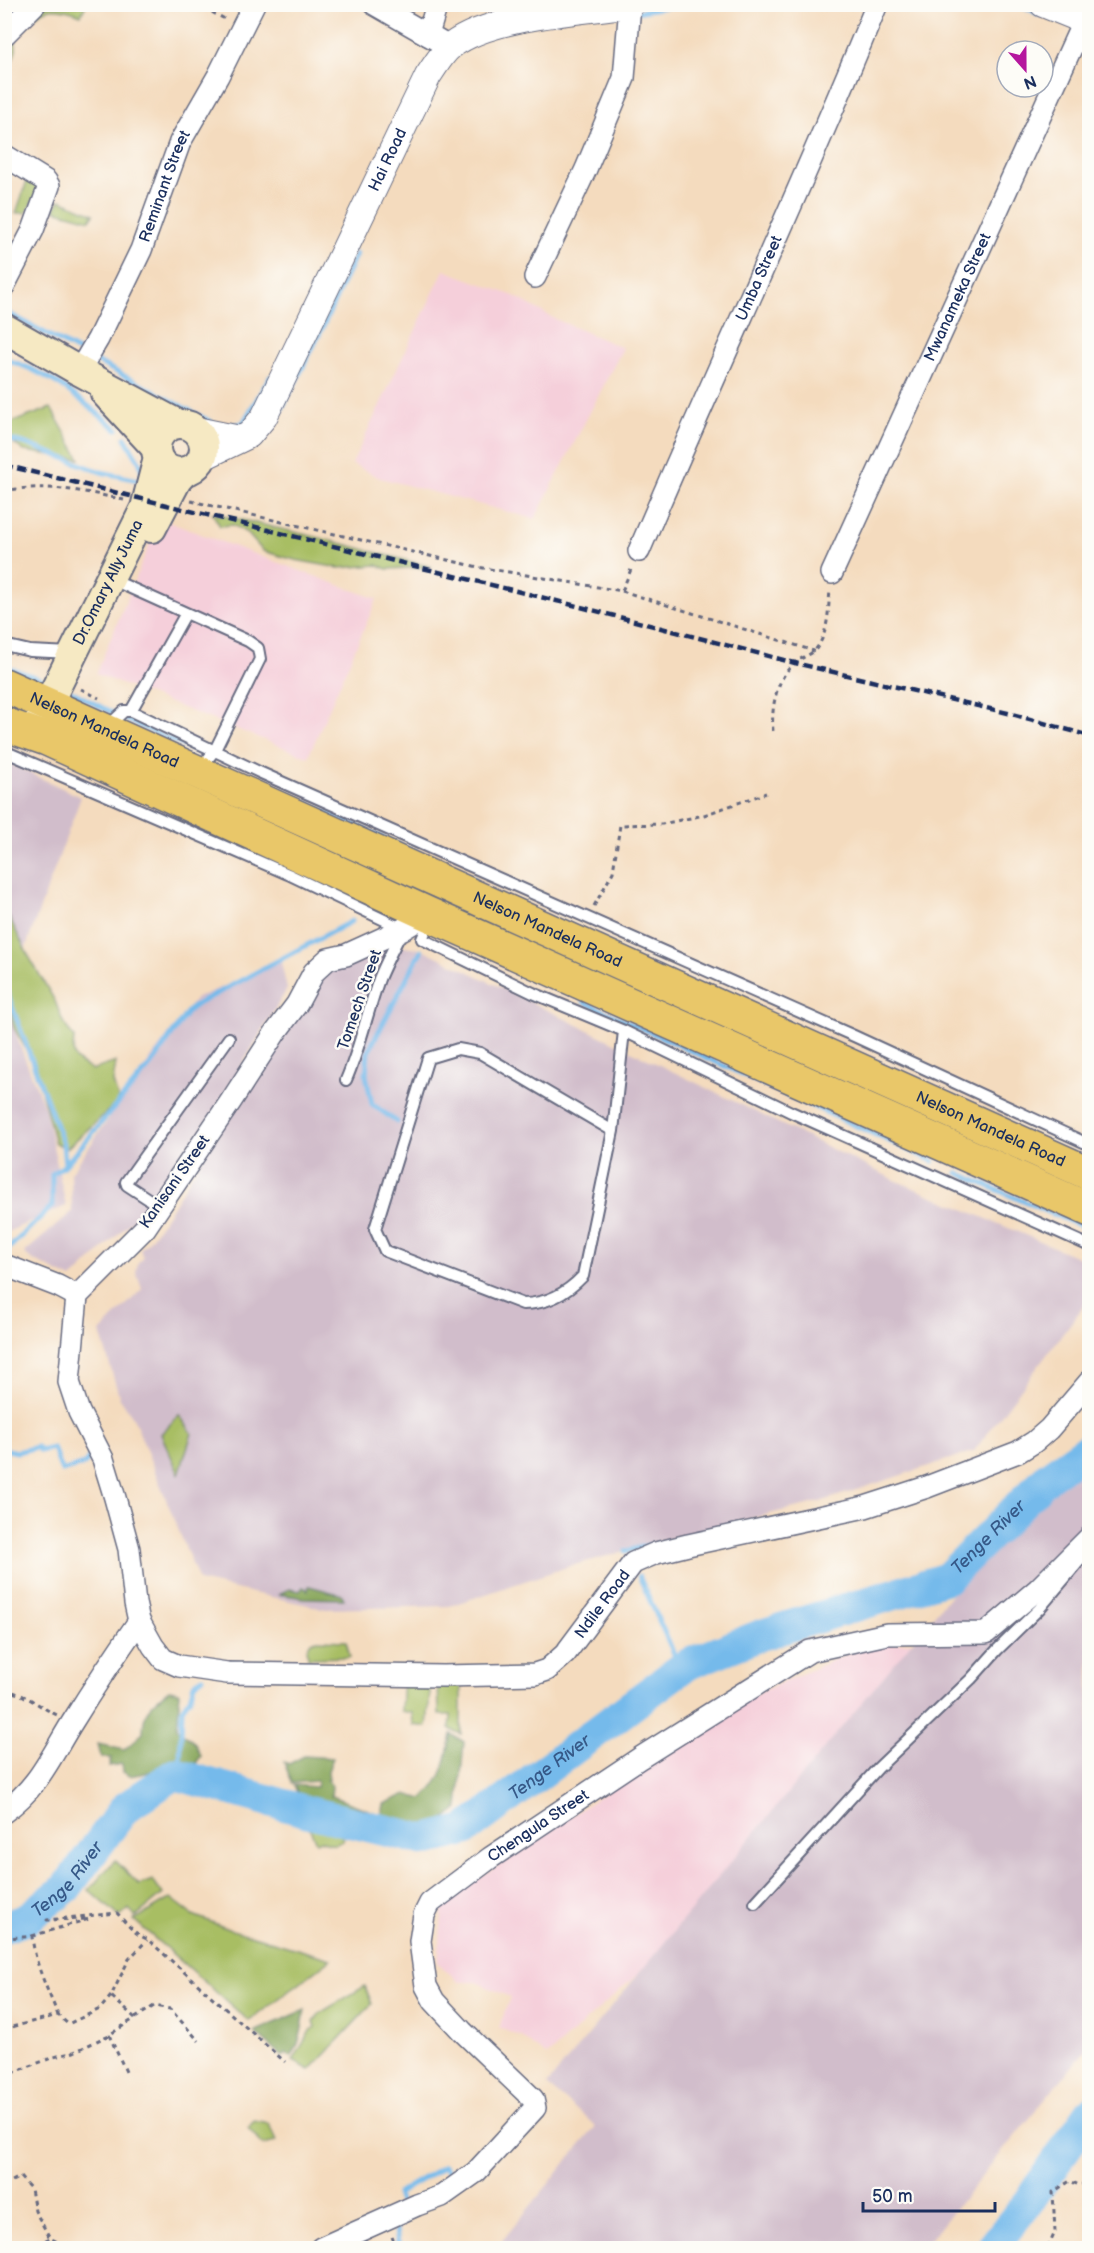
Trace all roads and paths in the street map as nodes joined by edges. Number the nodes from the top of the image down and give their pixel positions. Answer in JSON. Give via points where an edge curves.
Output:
{"nodes":[{"id":1,"x":35,"y":4,"type":"edge"},
{"id":2,"x":196,"y":4,"type":"edge"},
{"id":3,"x":254,"y":4,"type":"edge"},
{"id":4,"x":374,"y":4,"type":"edge"},
{"id":5,"x":437,"y":4,"type":"edge"},
{"id":6,"x":630,"y":4,"type":"edge"},
{"id":7,"x":877,"y":4,"type":"edge"},
{"id":8,"x":1043,"y":4,"type":"edge"},
{"id":9,"x":1087,"y":21,"type":"edge"},
{"id":10,"x":242,"y":29,"type":"junction"},
{"id":11,"x":4,"y":35,"type":"edge"},
{"id":12,"x":438,"y":41,"type":"junction"},
{"id":13,"x":4,"y":155,"type":"edge"},
{"id":14,"x":535,"y":277,"type":"dead end"},
{"id":15,"x":4,"y":286,"type":"edge"},
{"id":16,"x":4,"y":328,"type":"edge"},
{"id":17,"x":83,"y":373,"type":"junction"},
{"id":18,"x":187,"y":427,"type":"junction"},
{"id":19,"x":240,"y":439,"type":"junction"},
{"id":20,"x":157,"y":453,"type":"junction"},
{"id":21,"x":193,"y":464,"type":"junction"},
{"id":22,"x":4,"y":492,"type":"edge"},
{"id":23,"x":156,"y":502,"type":"junction"},
{"id":24,"x":639,"y":551,"type":"joint"},
{"id":25,"x":832,"y":573,"type":"joint"},
{"id":26,"x":124,"y":585,"type":"junction"},
{"id":27,"x":621,"y":591,"type":"junction"},
{"id":28,"x":186,"y":613,"type":"junction"},
{"id":29,"x":4,"y":645,"type":"edge"},
{"id":30,"x":814,"y":651,"type":"junction"},
{"id":31,"x":74,"y":652,"type":"junction"},
{"id":32,"x":4,"y":685,"type":"edge"},
{"id":33,"x":131,"y":711,"type":"junction"},
{"id":34,"x":38,"y":723,"type":"edge"},
{"id":35,"x":104,"y":730,"type":"junction"},
{"id":36,"x":773,"y":731,"type":"dead end"},
{"id":37,"x":4,"y":751,"type":"edge"},
{"id":38,"x":206,"y":761,"type":"junction"},
{"id":39,"x":251,"y":783,"type":"junction"},
{"id":40,"x":766,"y":793,"type":"dead end"},
{"id":41,"x":421,"y":919,"type":"junction"},
{"id":42,"x":586,"y":919,"type":"junction"},
{"id":43,"x":624,"y":1031,"type":"junction"},
{"id":44,"x":229,"y":1038,"type":"dead end"},
{"id":45,"x":346,"y":1080,"type":"dead end"},
{"id":46,"x":613,"y":1131,"type":"junction"},
{"id":47,"x":1089,"y":1145,"type":"edge"},
{"id":48,"x":1089,"y":1174,"type":"edge"},
{"id":49,"x":159,"y":1206,"type":"junction"},
{"id":50,"x":1089,"y":1210,"type":"edge"},
{"id":51,"x":1089,"y":1246,"type":"edge"},
{"id":52,"x":4,"y":1265,"type":"edge"},
{"id":53,"x":77,"y":1296,"type":"junction"},
{"id":54,"x":1089,"y":1381,"type":"edge"},
{"id":55,"x":1089,"y":1537,"type":"edge"},
{"id":56,"x":1089,"y":1549,"type":"edge"},
{"id":57,"x":140,"y":1621,"type":"junction"},
{"id":58,"x":4,"y":1691,"type":"edge"},
{"id":59,"x":72,"y":1722,"type":"junction"},
{"id":60,"x":4,"y":1812,"type":"edge"},
{"id":61,"x":755,"y":1903,"type":"dead end"},
{"id":62,"x":32,"y":1936,"type":"junction"},
{"id":63,"x":4,"y":1939,"type":"edge"},
{"id":64,"x":147,"y":1939,"type":"junction"},
{"id":65,"x":111,"y":1996,"type":"junction"},
{"id":66,"x":58,"y":2015,"type":"junction"},
{"id":67,"x":135,"y":2018,"type":"junction"},
{"id":68,"x":4,"y":2029,"type":"edge"},
{"id":69,"x":109,"y":2035,"type":"junction"},
{"id":70,"x":199,"y":2041,"type":"dead end"},
{"id":71,"x":285,"y":2062,"type":"dead end"},
{"id":72,"x":127,"y":2074,"type":"dead end"},
{"id":73,"x":4,"y":2076,"type":"edge"},
{"id":74,"x":1089,"y":2182,"type":"edge"},
{"id":75,"x":4,"y":2186,"type":"edge"},
{"id":76,"x":50,"y":2238,"type":"junction"},
{"id":77,"x":29,"y":2248,"type":"edge"},
{"id":78,"x":69,"y":2248,"type":"edge"},
{"id":79,"x":321,"y":2248,"type":"edge"},
{"id":80,"x":1048,"y":2248,"type":"edge"}],
"edges":[{"from":1,"to":11,"type":"street"},
{"from":2,"to":10,"type":"path"},
{"from":3,"to":10,"type":"street","name":"Reminant Street"},
{"from":4,"to":12,"type":"street"},
{"from":5,"to":12,"type":"street"},
{"from":6,"to":12,"type":"street","name":"Hai Road","via":[[501,24]]},
{"from":6,"to":14,"type":"street","via":[[624,78]]},
{"from":7,"to":24,"type":"street","name":"Umba Street"},
{"from":8,"to":9,"type":"street"},
{"from":9,"to":25,"type":"street","name":"Mwanameka Street"},
{"from":10,"to":17,"type":"street","name":"Reminant Street","via":[[180,142],[141,250]]},
{"from":12,"to":19,"type":"street","name":"Hai Road","via":[[428,76],[264,417],[249,435]]},
{"from":13,"to":15,"type":"street","via":[[49,186],[33,230]]},
{"from":16,"to":17,"type":"main road"},
{"from":17,"to":18,"type":"main road"},
{"from":17,"to":20,"type":"main road"},
{"from":18,"to":19,"type":"street"},
{"from":18,"to":20,"type":"main road","via":[[171,426],[160,435]]},
{"from":18,"to":21,"type":"main road","via":[[203,443]]},
{"from":19,"to":21,"type":"street","name":"Hai Road"},
{"from":20,"to":21,"type":"main road","via":[[170,469]]},
{"from":20,"to":23,"type":"main road","name":"Dr.Omary Ally Juma"},
{"from":21,"to":23,"type":"main road","name":"Dr.Omary Ally Juma"},
{"from":22,"to":23,"type":"path","via":[[47,487]]},
{"from":23,"to":26,"type":"main road","name":"Dr.Omary Ally Juma"},
{"from":23,"to":27,"type":"path","via":[[478,567]]},
{"from":23,"to":31,"type":"main road","name":"Dr.Omary Ally Juma"},
{"from":24,"to":27,"type":"path"},
{"from":25,"to":30,"type":"path","via":[[827,626]]},
{"from":26,"to":28,"type":"lane"},
{"from":26,"to":34,"type":"main road","name":"Dr.Omary Ally Juma"},
{"from":27,"to":30,"type":"path"},
{"from":28,"to":33,"type":"lane"},
{"from":28,"to":38,"type":"lane","via":[[248,641],[258,648],[260,659]]},
{"from":29,"to":31,"type":"lane","via":[[48,653]]},
{"from":30,"to":36,"type":"path","via":[[787,672],[772,708]]},
{"from":31,"to":34,"type":"main road","name":"Dr.Omary Ally Juma"},
{"from":32,"to":34,"type":"main road","name":"Nelson Mandela Road"},
{"from":33,"to":35,"type":"lane","via":[[124,711]]},
{"from":33,"to":38,"type":"lane"},
{"from":34,"to":35,"type":"main road","name":"Nelson Mandela Road"},
{"from":34,"to":41,"type":"main road","name":"Nelson Mandela Road"},
{"from":35,"to":38,"type":"main road","name":"Nelson Mandela Road"},
{"from":37,"to":41,"type":"lane","via":[[288,874]]},
{"from":38,"to":39,"type":"main road","name":"Nelson Mandela Road"},
{"from":39,"to":42,"type":"lane","via":[[525,888]]},
{"from":39,"to":48,"type":"main road","name":"Nelson Mandela Road"},
{"from":40,"to":42,"type":"path","via":[[704,815],[662,824],[620,825],[613,872]]},
{"from":41,"to":43,"type":"lane","via":[[422,939],[533,993]]},
{"from":41,"to":45,"type":"lane","name":"Tomech Street","via":[[380,977]]},
{"from":41,"to":49,"type":"street","name":"Kanisani Street","via":[[346,956],[328,959],[314,972],[297,1004]]},
{"from":41,"to":50,"type":"main road","name":"Nelson Mandela Road"},
{"from":42,"to":47,"type":"lane","via":[[854,1036]]},
{"from":43,"to":46,"type":"lane"},
{"from":43,"to":51,"type":"lane","via":[[790,1112]]},
{"from":44,"to":49,"type":"lane","via":[[126,1182]]},
{"from":46,"to":46,"type":"lane","via":[[480,1053],[458,1050],[428,1058],[375,1229],[385,1251],[523,1304],[539,1304],[570,1289],[583,1276]]},
{"from":49,"to":53,"type":"street","name":"Kanisani Street","via":[[145,1228]]},
{"from":52,"to":53,"type":"street"},
{"from":53,"to":57,"type":"street","via":[[69,1382],[103,1459],[115,1498],[129,1549]]},
{"from":54,"to":57,"type":"street","name":"Ndile Road","via":[[1049,1429],[1018,1452],[865,1507],[656,1553],[633,1563],[566,1654],[547,1670],[534,1674],[199,1671],[163,1659]]},
{"from":55,"to":79,"type":"street","name":"Chengula Street","via":[[1038,1589],[986,1633],[887,1634],[810,1651],[640,1758],[430,1903],[420,1941],[426,1986],[434,2001],[462,2031],[533,2099],[535,2108],[477,2172],[442,2196]]},
{"from":56,"to":61,"type":"lane","via":[[1039,1609],[878,1768]]},
{"from":57,"to":59,"type":"street"},
{"from":58,"to":59,"type":"path","via":[[27,1697]]},
{"from":59,"to":60,"type":"street","via":[[32,1788]]},
{"from":62,"to":63,"type":"path"},
{"from":62,"to":64,"type":"path","via":[[89,1919],[47,1920],[117,1913]]},
{"from":62,"to":66,"type":"path","via":[[34,1956]]},
{"from":64,"to":65,"type":"path","via":[[129,1959]]},
{"from":64,"to":71,"type":"path"},
{"from":65,"to":66,"type":"path","via":[[100,2009],[68,2024]]},
{"from":65,"to":67,"type":"path"},
{"from":66,"to":68,"type":"path"},
{"from":67,"to":69,"type":"path"},
{"from":67,"to":70,"type":"path","via":[[154,2006],[170,2010]]},
{"from":69,"to":72,"type":"path"},
{"from":69,"to":73,"type":"path","via":[[74,2052]]},
{"from":74,"to":80,"type":"path","via":[[1078,2185],[1070,2181],[1053,2192],[1055,2232]]},
{"from":75,"to":76,"type":"path","via":[[20,2177],[25,2182]]},
{"from":76,"to":77,"type":"path"},
{"from":76,"to":78,"type":"path"}]}
